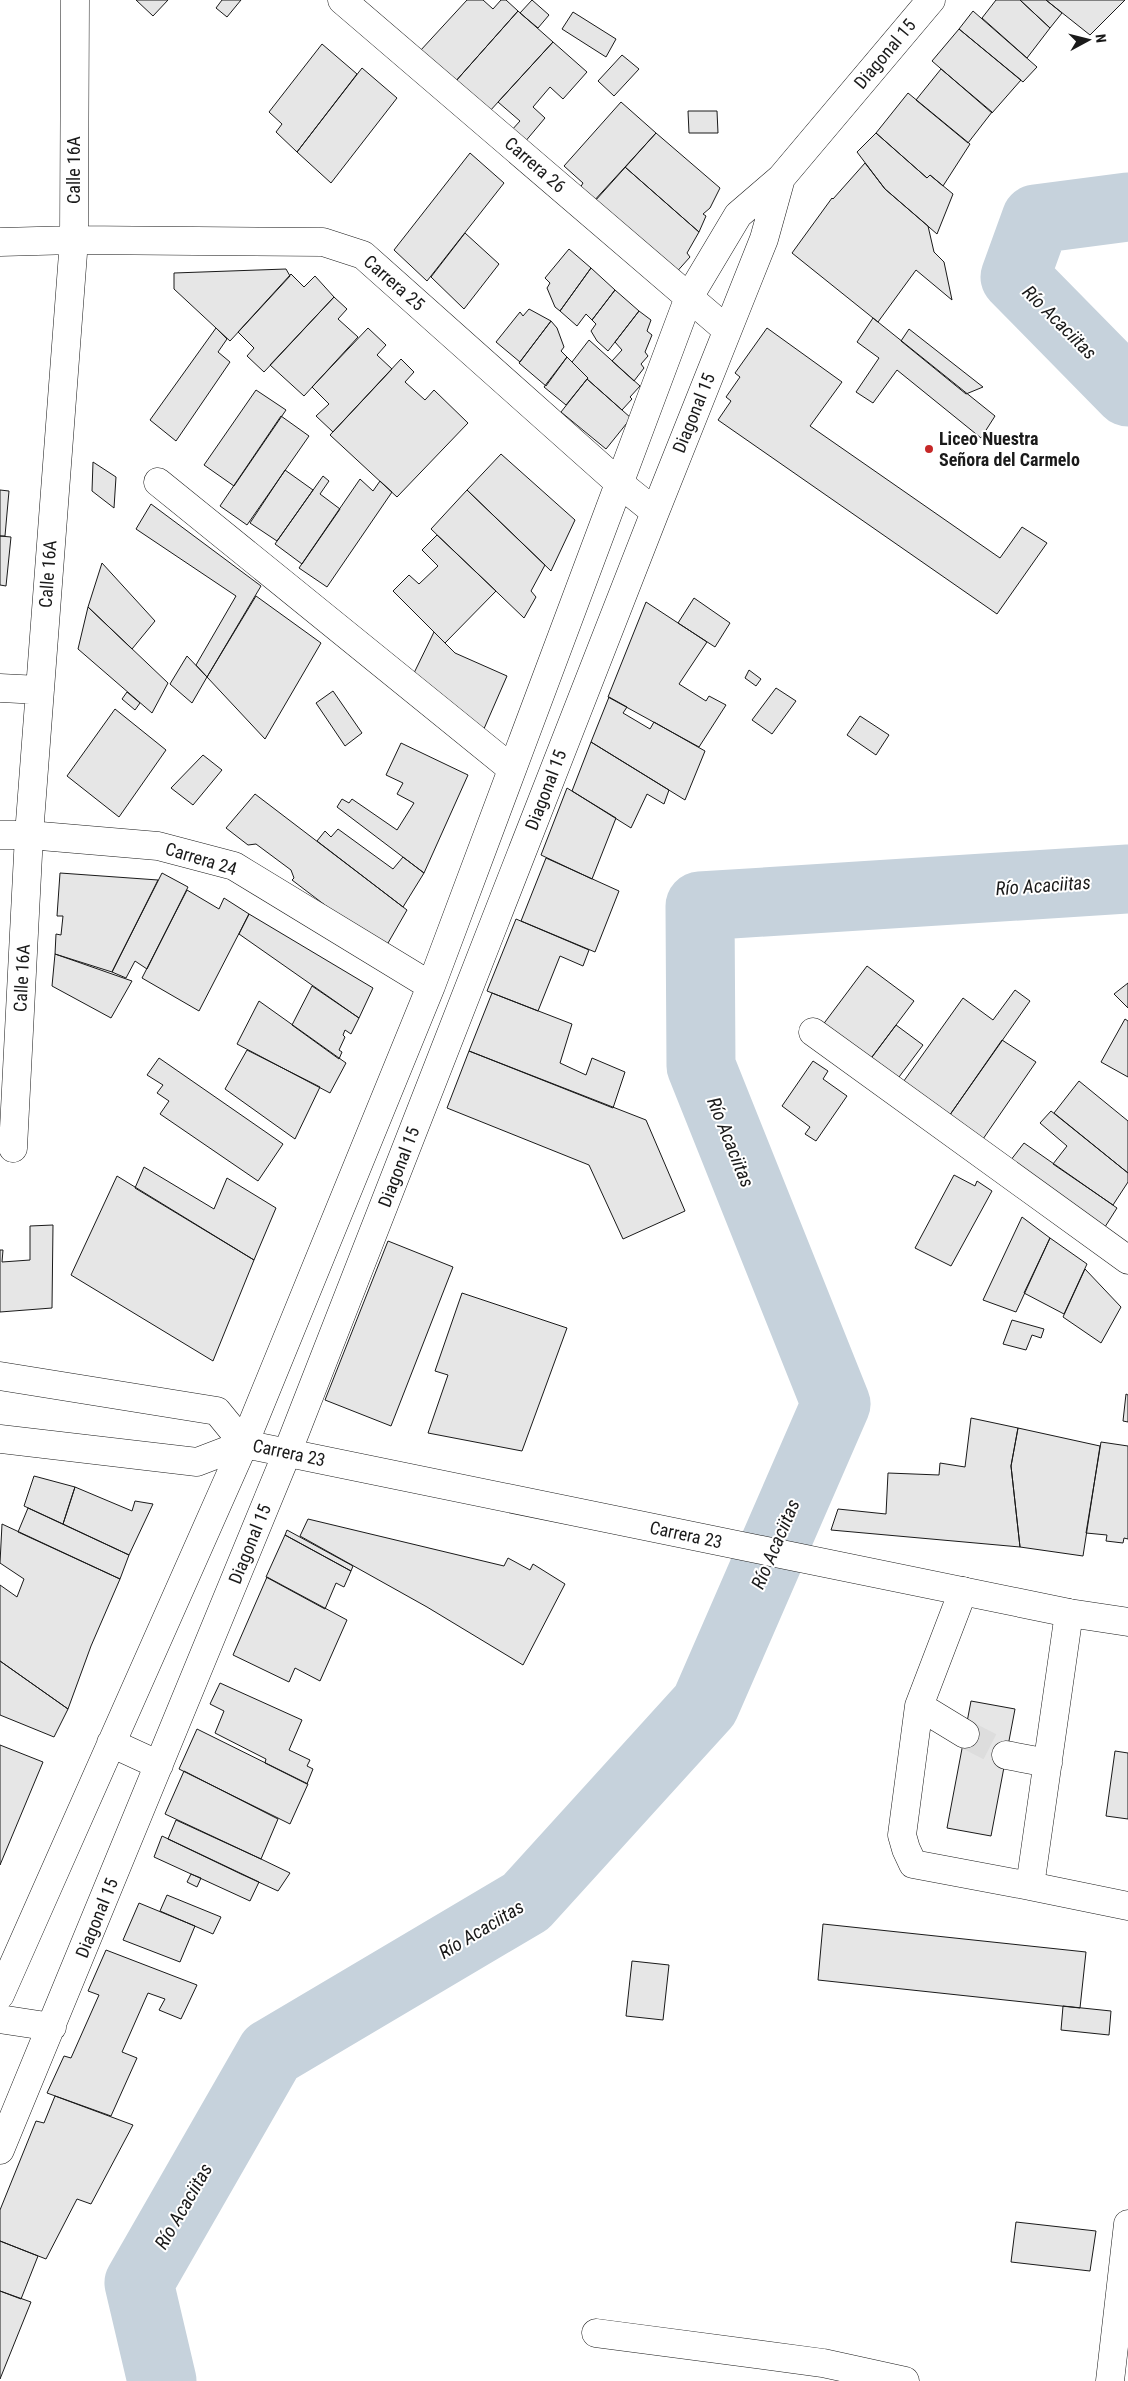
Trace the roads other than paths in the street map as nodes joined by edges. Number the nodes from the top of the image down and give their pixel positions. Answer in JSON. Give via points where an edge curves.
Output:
{"nodes":[{"id":1,"x":75,"y":0,"type":"edge"},
{"id":2,"x":342,"y":0,"type":"edge"},
{"id":3,"x":932,"y":0,"type":"edge"},
{"id":4,"x":782,"y":178,"type":"junction"},
{"id":5,"x":74,"y":240,"type":"junction"},
{"id":6,"x":0,"y":242,"type":"edge"},
{"id":7,"x":690,"y":297,"type":"junction"},
{"id":8,"x":727,"y":330,"type":"junction"},
{"id":9,"x":158,"y":482,"type":"dead end"},
{"id":10,"x":619,"y":483,"type":"junction"},
{"id":11,"x":654,"y":512,"type":"junction"},
{"id":12,"x":0,"y":688,"type":"edge"},
{"id":13,"x":40,"y":690,"type":"junction"},
{"id":14,"x":512,"y":769,"type":"junction"},
{"id":15,"x":0,"y":835,"type":"edge"},
{"id":16,"x":29,"y":835,"type":"junction"},
{"id":17,"x":431,"y":986,"type":"junction"},
{"id":18,"x":813,"y":1032,"type":"dead end"},
{"id":19,"x":14,"y":1148,"type":"dead end"},
{"id":20,"x":1128,"y":1260,"type":"edge"},
{"id":21,"x":0,"y":1376,"type":"edge"},
{"id":22,"x":0,"y":1439,"type":"edge"},
{"id":23,"x":244,"y":1444,"type":"junction"},
{"id":24,"x":287,"y":1452,"type":"junction"},
{"id":25,"x":955,"y":1590,"type":"junction"},
{"id":26,"x":1070,"y":1613,"type":"junction"},
{"id":27,"x":1128,"y":1622,"type":"edge"},
{"id":28,"x":919,"y":1706,"type":"junction"},
{"id":29,"x":965,"y":1734,"type":"tunnel mouth"},
{"id":30,"x":111,"y":1743,"type":"junction"},
{"id":31,"x":1006,"y":1755,"type":"tunnel mouth"},
{"id":32,"x":1048,"y":1763,"type":"junction"},
{"id":33,"x":160,"y":1765,"type":"junction"},
{"id":34,"x":1030,"y":1886,"type":"junction"},
{"id":35,"x":1128,"y":1906,"type":"edge"},
{"id":36,"x":0,"y":1995,"type":"edge"},
{"id":37,"x":0,"y":2018,"type":"edge"},
{"id":38,"x":52,"y":2027,"type":"junction"},
{"id":39,"x":0,"y":2150,"type":"edge"},
{"id":40,"x":1128,"y":2224,"type":"edge"},
{"id":41,"x":596,"y":2333,"type":"dead end"},
{"id":42,"x":818,"y":2372,"type":"edge"},
{"id":43,"x":1116,"y":2379,"type":"edge"},
{"id":44,"x":905,"y":2381,"type":"edge"}],
"edges":[{"from":1,"to":5,"type":"street","name":"Calle 16A"},
{"from":2,"to":7,"type":"street","name":"Carrera 26"},
{"from":3,"to":4,"type":"street","name":"Diagonal 15"},
{"from":4,"to":7,"type":"street","name":"Diagonal 15","via":[[738,215]]},
{"from":4,"to":8,"type":"street","name":"Diagonal 15","via":[[764,239]]},
{"from":5,"to":6,"type":"street","name":"Carrera 25"},
{"from":5,"to":10,"type":"street","name":"Carrera 25","via":[[322,242],[363,255]]},
{"from":5,"to":13,"type":"street","name":"Calle 16A"},
{"from":7,"to":8,"type":"street","name":"Carrera 26"},
{"from":7,"to":10,"type":"street","name":"Diagonal 15"},
{"from":8,"to":11,"type":"street","name":"Diagonal 15"},
{"from":9,"to":14,"type":"street"},
{"from":10,"to":11,"type":"street","name":"Carrera 25"},
{"from":10,"to":14,"type":"street","name":"Diagonal 15"},
{"from":11,"to":24,"type":"street","name":"Diagonal 15"},
{"from":12,"to":13,"type":"street"},
{"from":13,"to":16,"type":"street","name":"Calle 16A"},
{"from":14,"to":17,"type":"street","name":"Diagonal 15"},
{"from":15,"to":16,"type":"street","name":"Carrera 24"},
{"from":16,"to":17,"type":"street","name":"Carrera 24","via":[[158,846],[234,866]]},
{"from":16,"to":19,"type":"street","name":"Calle 16A"},
{"from":17,"to":23,"type":"street","name":"Diagonal 15"},
{"from":18,"to":20,"type":"street"},
{"from":21,"to":23,"type":"street","name":"Carrera 23","via":[[217,1411]]},
{"from":22,"to":23,"type":"street","name":"Carrera 23","via":[[197,1462]]},
{"from":23,"to":24,"type":"street","name":"Carrera 23"},
{"from":23,"to":30,"type":"street","name":"Diagonal 15"},
{"from":24,"to":25,"type":"street","name":"Carrera 23"},
{"from":24,"to":33,"type":"street","name":"Diagonal 15"},
{"from":25,"to":26,"type":"street","name":"Carrera 23"},
{"from":25,"to":28,"type":"street"},
{"from":26,"to":27,"type":"street","name":"Carrera 23"},
{"from":26,"to":32,"type":"street"},
{"from":28,"to":29,"type":"street"},
{"from":28,"to":34,"type":"street","via":[[902,1835],[913,1864]]},
{"from":30,"to":33,"type":"street"},
{"from":30,"to":36,"type":"street","name":"Diagonal 15"},
{"from":31,"to":32,"type":"street"},
{"from":32,"to":34,"type":"street"},
{"from":33,"to":38,"type":"street","name":"Diagonal 15"},
{"from":34,"to":35,"type":"street"},
{"from":37,"to":38,"type":"street"},
{"from":38,"to":39,"type":"street","name":"Diagonal 15"},
{"from":40,"to":43,"type":"street"},
{"from":41,"to":42,"type":"street"},
{"from":42,"to":44,"type":"street"}]}
